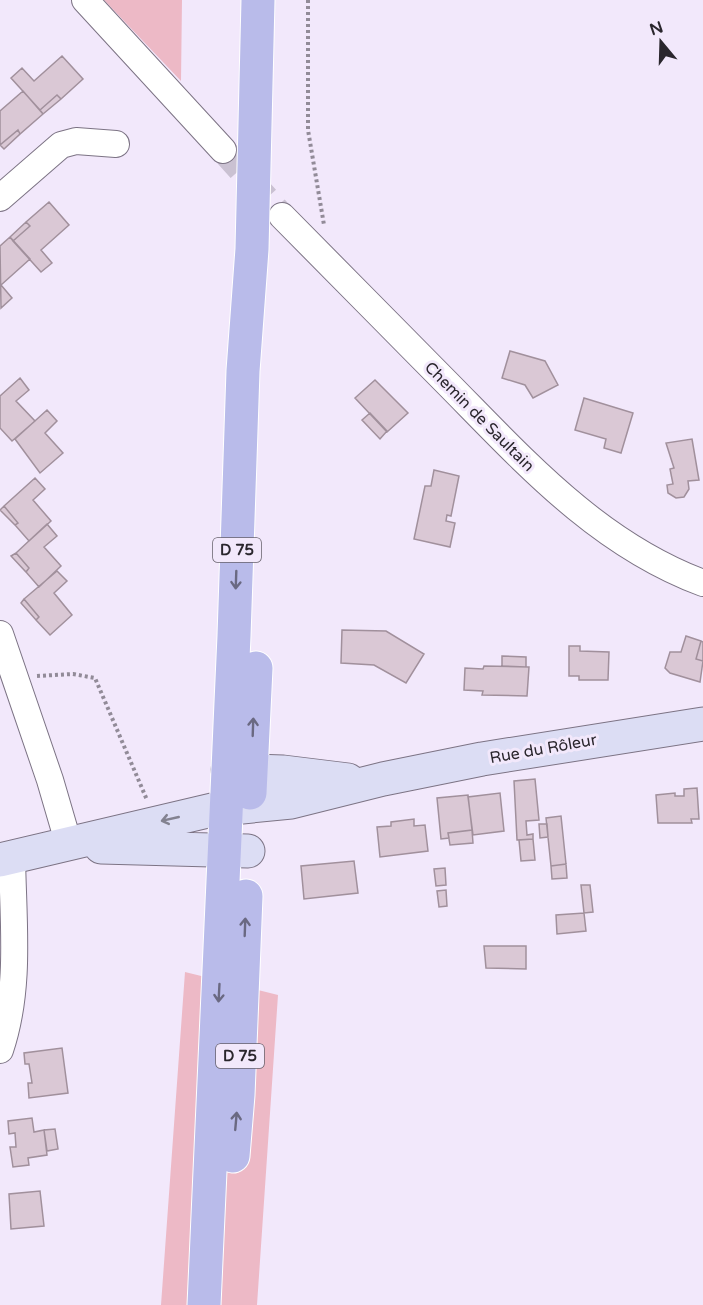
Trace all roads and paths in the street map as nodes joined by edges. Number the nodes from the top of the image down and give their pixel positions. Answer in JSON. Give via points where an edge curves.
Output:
{"nodes":[{"id":1,"x":85,"y":0,"type":"edge"},
{"id":2,"x":258,"y":0,"type":"edge"},
{"id":3,"x":308,"y":0,"type":"edge"},
{"id":4,"x":116,"y":144,"type":"dead end"},
{"id":5,"x":223,"y":150,"type":"tunnel mouth"},
{"id":6,"x":0,"y":198,"type":"edge"},
{"id":7,"x":282,"y":216,"type":"tunnel mouth"},
{"id":8,"x":327,"y":262,"type":"junction"},
{"id":9,"x":703,"y":583,"type":"edge"},
{"id":10,"x":0,"y":634,"type":"edge"},
{"id":11,"x":15,"y":678,"type":"junction"},
{"id":12,"x":703,"y":724,"type":"edge"},
{"id":13,"x":240,"y":770,"type":"junction"},
{"id":14,"x":383,"y":779,"type":"junction"},
{"id":15,"x":238,"y":807,"type":"junction"},
{"id":16,"x":157,"y":822,"type":"junction"},
{"id":17,"x":69,"y":845,"type":"junction"},
{"id":18,"x":237,"y":850,"type":"junction"},
{"id":19,"x":6,"y":858,"type":"edge"},
{"id":20,"x":0,"y":1050,"type":"edge"},
{"id":21,"x":204,"y":1305,"type":"edge"},
{"id":22,"x":218,"y":1305,"type":"edge"}],
"edges":[{"from":1,"to":5,"type":"street"},
{"from":2,"to":13,"type":"main road","number":"D 75","via":[[252,249],[243,371]]},
{"from":3,"to":8,"type":"path","via":[[308,138]]},
{"from":4,"to":6,"type":"street","via":[[76,141],[62,145]]},
{"from":7,"to":8,"type":"street","name":"Chemin de Saultain"},
{"from":8,"to":9,"type":"street","name":"Chemin de Saultain","via":[[573,507],[641,555]]},
{"from":10,"to":11,"type":"street"},
{"from":11,"to":16,"type":"path","via":[[73,674],[95,678]]},
{"from":11,"to":17,"type":"street"},
{"from":12,"to":14,"type":"street","name":"Rue du Rôleur","via":[[532,750]]},
{"from":13,"to":14,"type":"street","name":"Rue du Rôleur","via":[[327,779]]},
{"from":13,"to":15,"type":"main road","number":"D 75"},
{"from":14,"to":15,"type":"street","name":"Rue du Rôleur","via":[[309,798]]},
{"from":15,"to":16,"type":"street","name":"Rue du Rôleur","one_way":true},
{"from":15,"to":18,"type":"main road","number":"D 75"},
{"from":16,"to":17,"type":"street","name":"Rue du Rôleur"},
{"from":17,"to":18,"type":"street","name":"Rue du Rôleur"},
{"from":17,"to":19,"type":"street","name":"Rue du Rôleur"},
{"from":18,"to":21,"type":"main road","number":"D 75","one_way":true},
{"from":22,"to":18,"type":"main road","number":"D 75","one_way":true,"via":[[238,1095]]},
{"from":19,"to":20,"type":"street","name":"Rue du Rôleur","via":[[14,989]]}]}
